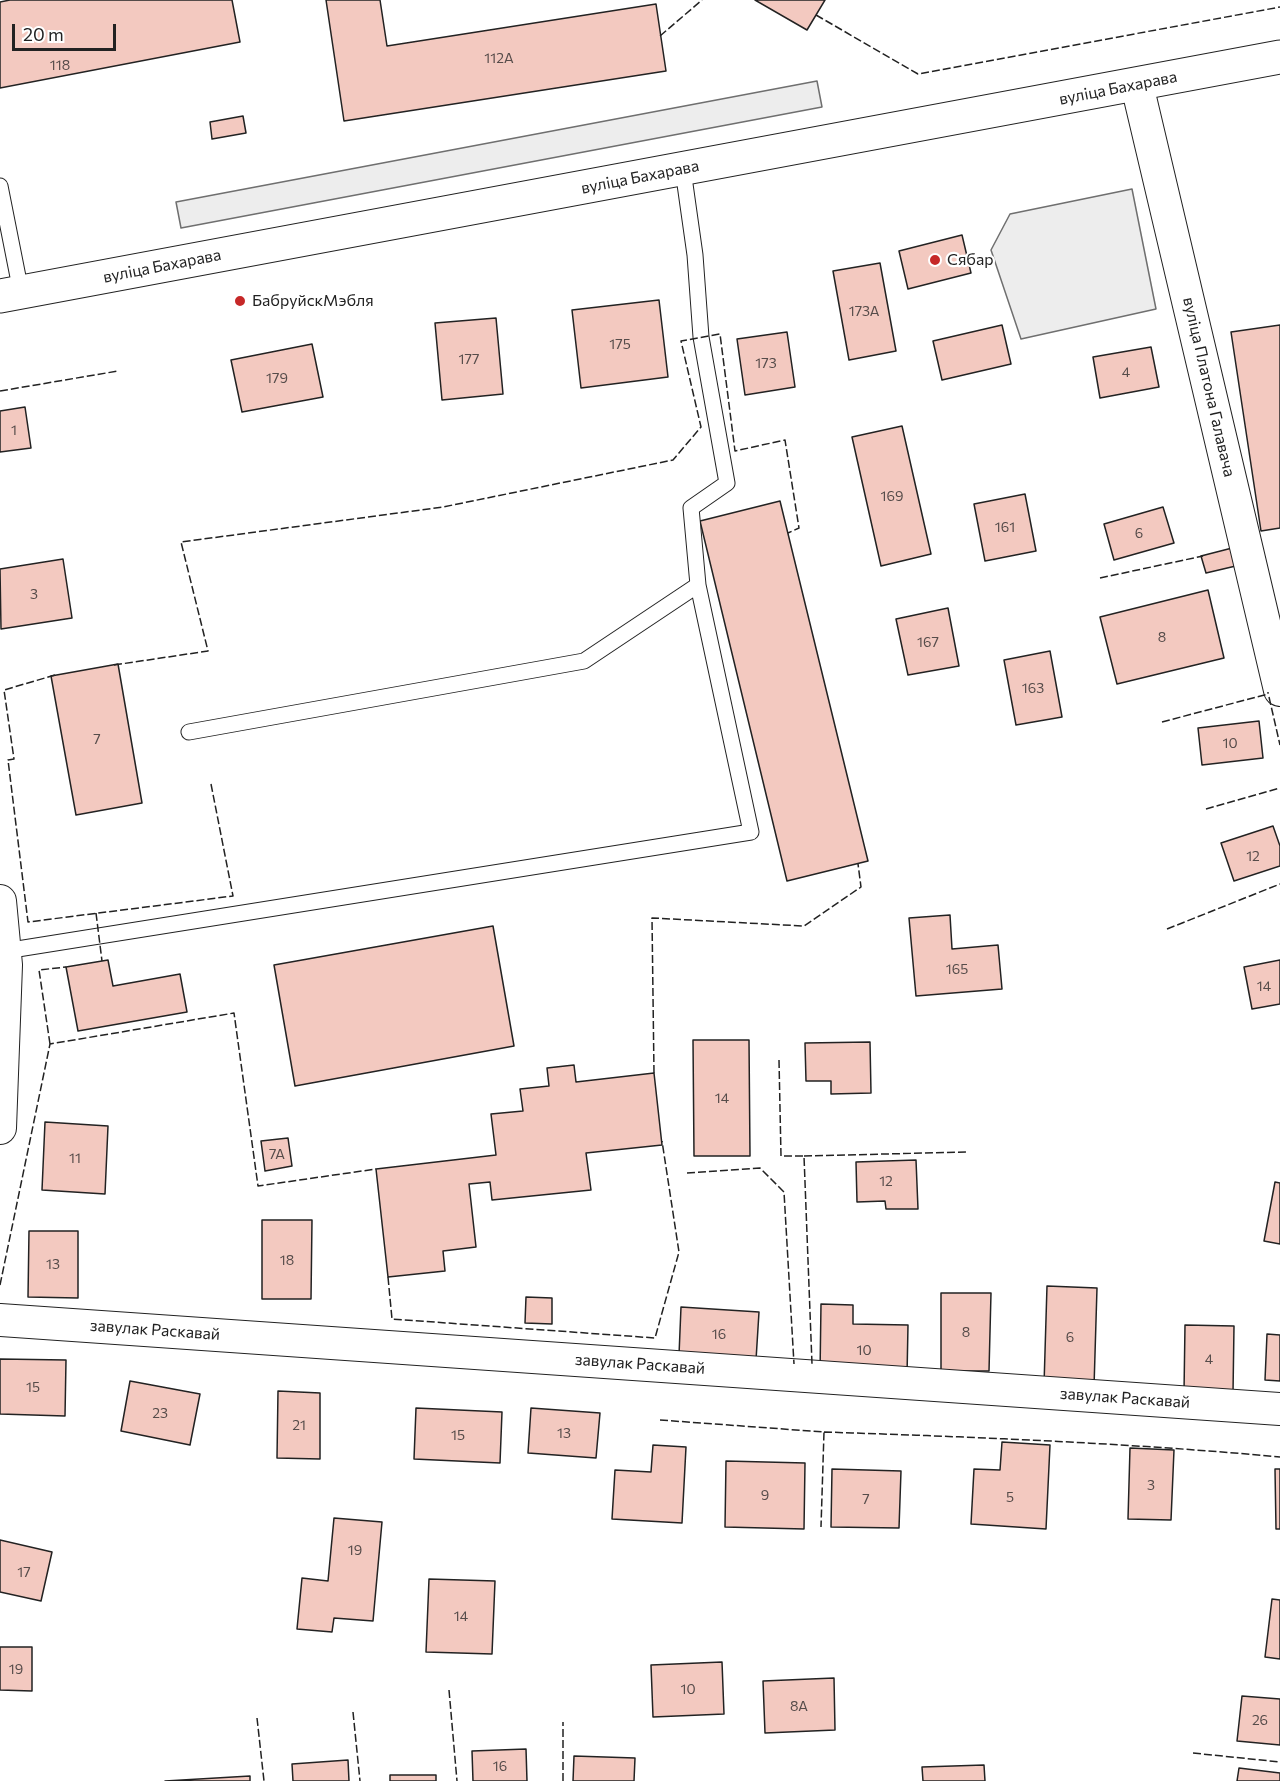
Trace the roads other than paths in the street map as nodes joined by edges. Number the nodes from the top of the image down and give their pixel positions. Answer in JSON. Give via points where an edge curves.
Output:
{"nodes":[{"id":1,"x":1280,"y":57,"type":"edge"},
{"id":2,"x":1137,"y":85,"type":"junction"},
{"id":3,"x":682,"y":170,"type":"junction"},
{"id":4,"x":0,"y":186,"type":"edge"},
{"id":5,"x":10,"y":294,"type":"edge"},
{"id":6,"x":698,"y":585,"type":"junction"},
{"id":7,"x":1280,"y":690,"type":"edge"},
{"id":8,"x":189,"y":732,"type":"dead end"},
{"id":9,"x":0,"y":901,"type":"edge"},
{"id":10,"x":5,"y":951,"type":"junction"},
{"id":11,"x":0,"y":1128,"type":"edge"},
{"id":12,"x":0,"y":1320,"type":"edge"},
{"id":13,"x":1280,"y":1409,"type":"edge"}],
"edges":[{"from":1,"to":2,"type":"main road","name":"вуліца Бахарава"},
{"from":2,"to":3,"type":"main road","name":"вуліца Бахарава"},
{"from":2,"to":7,"type":"street","name":"вуліца Платона Галавача"},
{"from":3,"to":5,"type":"main road","name":"вуліца Бахарава"},
{"from":3,"to":6,"type":"lane","via":[[695,255],[701,337],[727,483],[691,508]]},
{"from":4,"to":5,"type":"lane"},
{"from":6,"to":8,"type":"lane","via":[[584,661]]},
{"from":6,"to":10,"type":"lane","via":[[751,832]]},
{"from":9,"to":10,"type":"street"},
{"from":10,"to":11,"type":"street"},
{"from":12,"to":13,"type":"street","name":"завулак Раскавай"}]}
